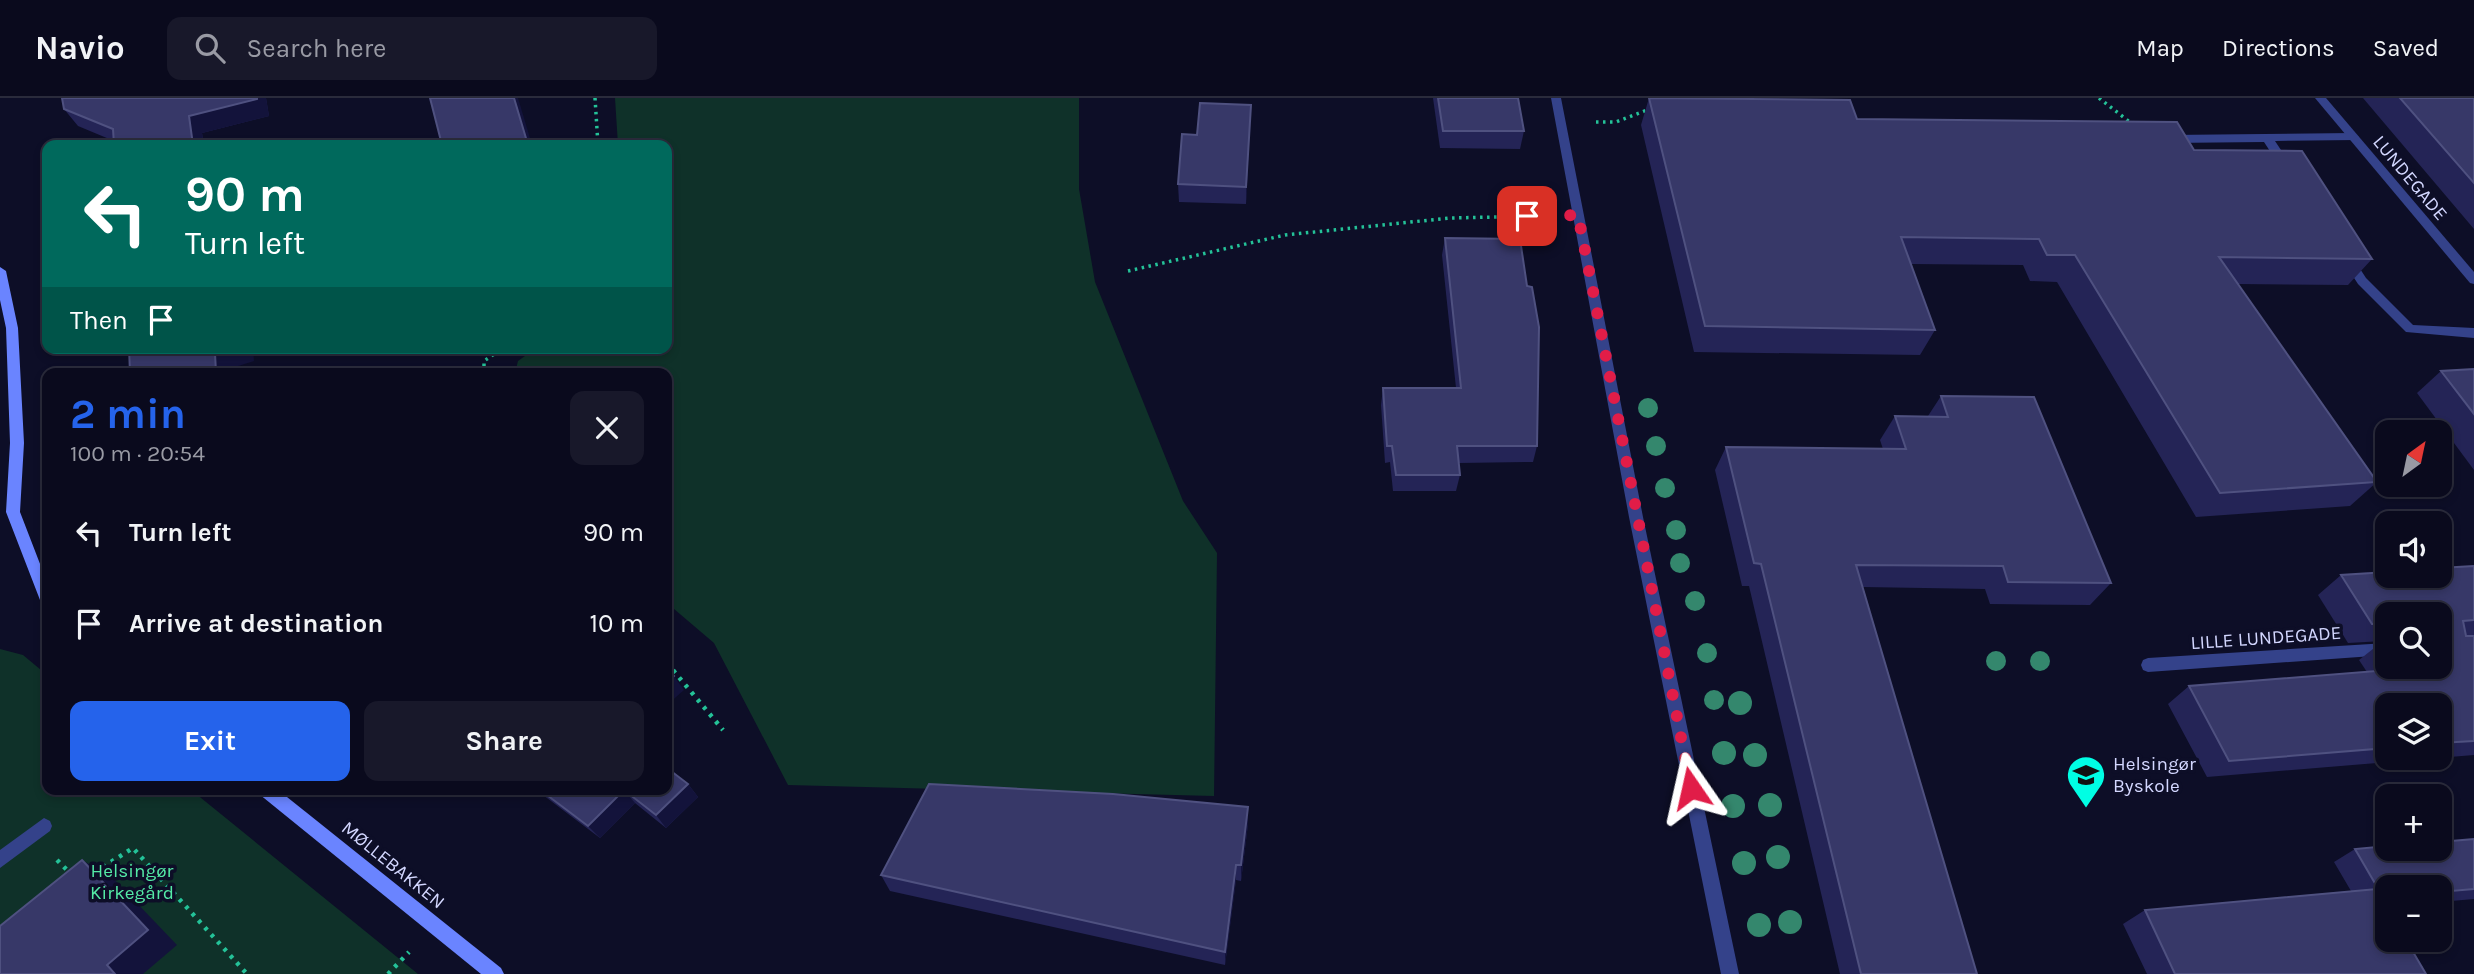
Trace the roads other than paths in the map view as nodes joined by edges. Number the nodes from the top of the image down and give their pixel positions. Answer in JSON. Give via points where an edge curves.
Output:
{"nodes":[{"id":1,"x":1556,"y":98,"type":"edge"},
{"id":2,"x":2320,"y":98,"type":"edge"},
{"id":3,"x":2353,"y":137,"type":"junction"},
{"id":4,"x":2267,"y":138,"type":"junction"},
{"id":5,"x":2162,"y":139,"type":"edge"},
{"id":6,"x":2296,"y":182,"type":"edge"},
{"id":7,"x":2340,"y":248,"type":"edge"},
{"id":8,"x":0,"y":271,"type":"edge"},
{"id":9,"x":2474,"y":280,"type":"edge"},
{"id":10,"x":2474,"y":333,"type":"edge"},
{"id":11,"x":6,"y":514,"type":"edge"},
{"id":12,"x":42,"y":590,"type":"edge"},
{"id":13,"x":2375,"y":650,"type":"edge"},
{"id":14,"x":2148,"y":665,"type":"dead end"},
{"id":15,"x":272,"y":795,"type":"edge"},
{"id":16,"x":38,"y":831,"type":"road end"},
{"id":17,"x":0,"y":860,"type":"edge"},
{"id":18,"x":495,"y":974,"type":"edge"},
{"id":19,"x":1730,"y":974,"type":"edge"}],
"edges":[{"from":1,"to":19,"type":"street"},
{"from":2,"to":3,"type":"street","name":"LUNDEGADE"},
{"from":3,"to":4,"type":"street"},
{"from":3,"to":9,"type":"street","name":"LUNDEGADE"},
{"from":4,"to":5,"type":"street"},
{"from":4,"to":6,"type":"street"},
{"from":7,"to":10,"type":"street","via":[[2362,281],[2410,329]]},
{"from":8,"to":11,"type":"street","via":[[12,328],[17,443]]},
{"from":11,"to":12,"type":"street"},
{"from":13,"to":14,"type":"street","name":"LILLE LUNDEGADE"},
{"from":15,"to":18,"type":"street","name":"MØLLEBAKKEN"},
{"from":16,"to":17,"type":"street"}]}
